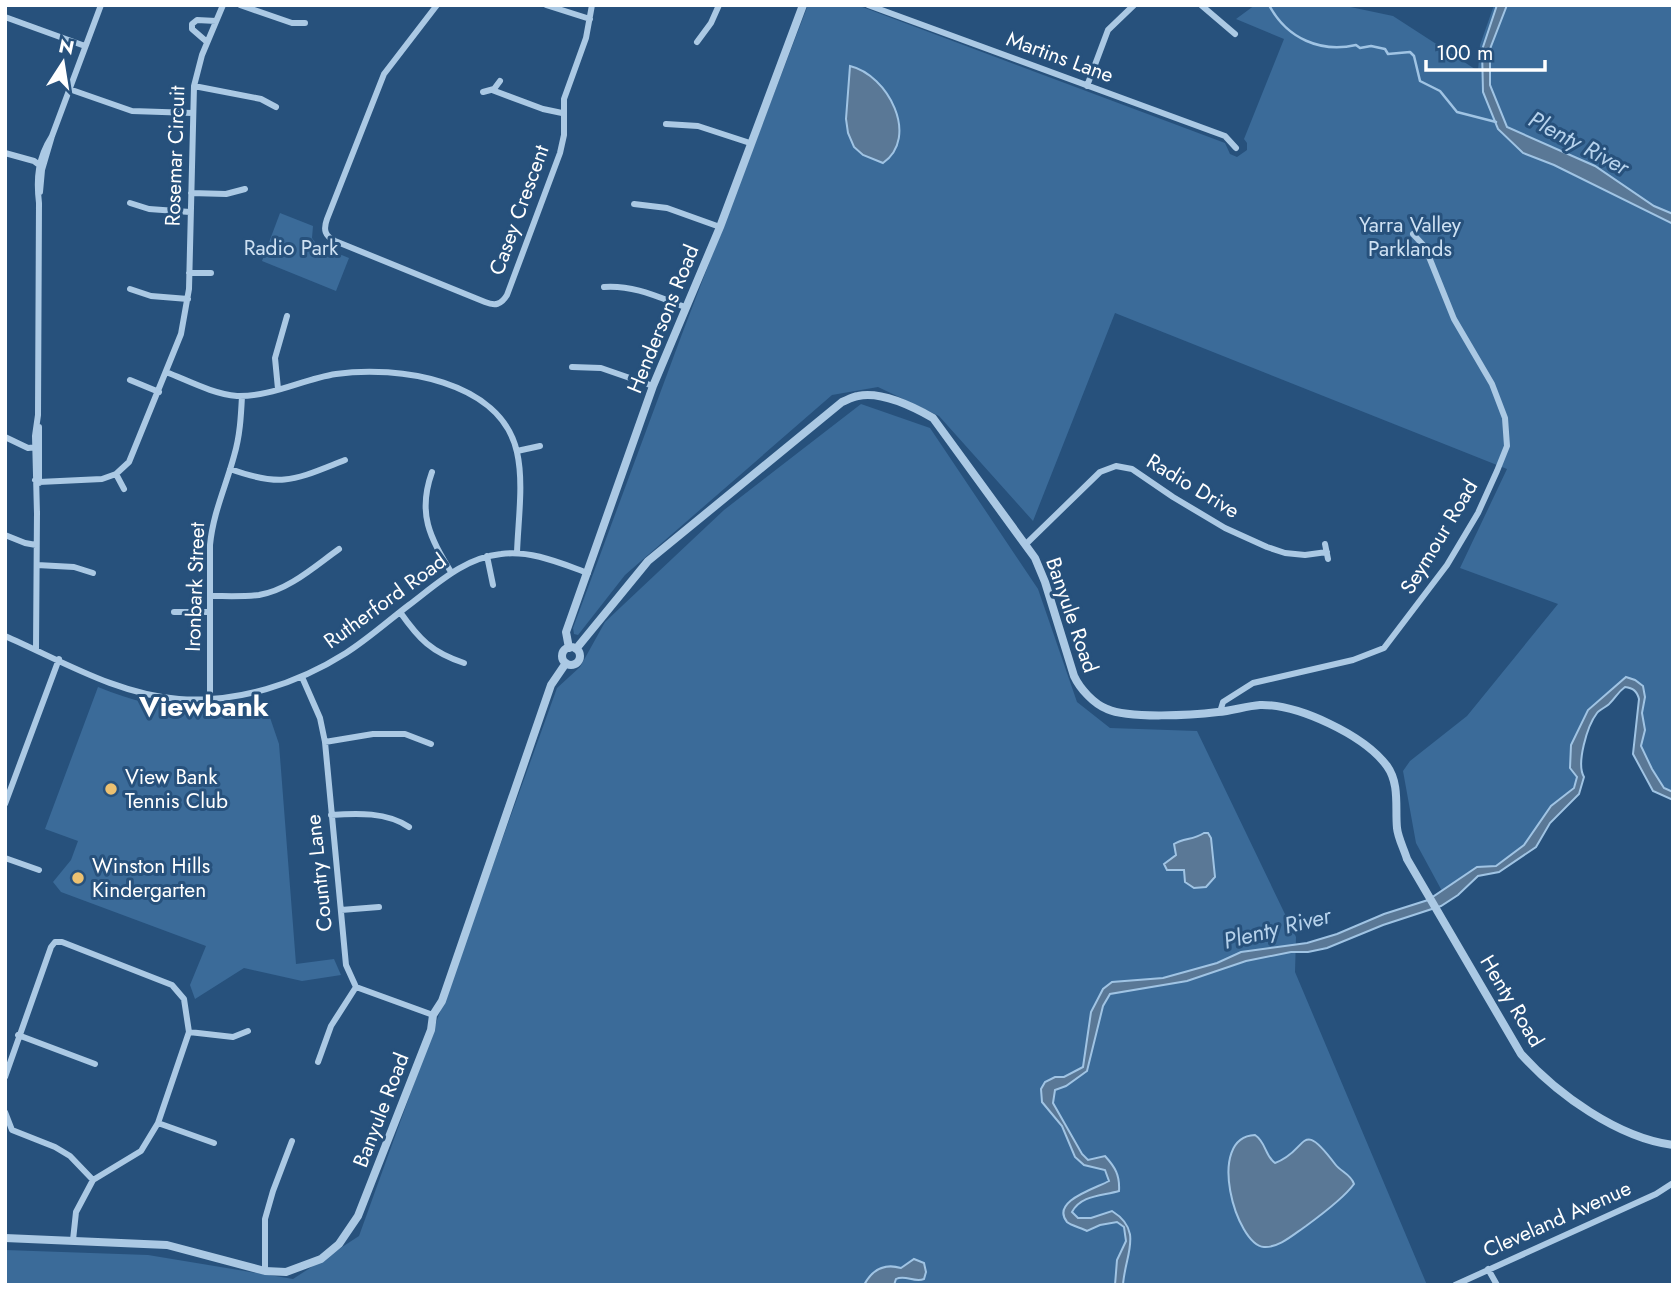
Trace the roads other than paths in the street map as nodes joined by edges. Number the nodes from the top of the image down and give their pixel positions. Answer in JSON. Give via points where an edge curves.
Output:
{"nodes":[{"id":1,"x":101,"y":5,"type":"edge"},
{"id":2,"x":223,"y":5,"type":"edge"},
{"id":3,"x":240,"y":5,"type":"edge"},
{"id":4,"x":437,"y":5,"type":"edge"},
{"id":5,"x":546,"y":5,"type":"edge"},
{"id":6,"x":592,"y":5,"type":"edge"},
{"id":7,"x":719,"y":5,"type":"edge"},
{"id":8,"x":803,"y":5,"type":"edge"},
{"id":9,"x":868,"y":5,"type":"edge"},
{"id":10,"x":1134,"y":5,"type":"edge"},
{"id":11,"x":1201,"y":5,"type":"edge"},
{"id":12,"x":5,"y":16,"type":"edge"},
{"id":13,"x":590,"y":16,"type":"junction"},
{"id":14,"x":216,"y":21,"type":"junction"},
{"id":15,"x":306,"y":23,"type":"dead end"},
{"id":16,"x":1235,"y":34,"type":"dead end"},
{"id":17,"x":207,"y":42,"type":"junction"},
{"id":18,"x":697,"y":42,"type":"dead end"},
{"id":19,"x":85,"y":46,"type":"junction"},
{"id":20,"x":500,"y":80,"type":"dead end"},
{"id":21,"x":194,"y":86,"type":"junction"},
{"id":22,"x":1087,"y":86,"type":"junction"},
{"id":23,"x":69,"y":89,"type":"junction"},
{"id":24,"x":492,"y":90,"type":"junction"},
{"id":25,"x":483,"y":92,"type":"dead end"},
{"id":26,"x":276,"y":107,"type":"dead end"},
{"id":27,"x":192,"y":113,"type":"junction"},
{"id":28,"x":562,"y":113,"type":"junction"},
{"id":29,"x":666,"y":124,"type":"dead end"},
{"id":30,"x":750,"y":143,"type":"junction"},
{"id":31,"x":1236,"y":148,"type":"dead end"},
{"id":32,"x":5,"y":153,"type":"edge"},
{"id":33,"x":40,"y":166,"type":"junction"},
{"id":34,"x":244,"y":189,"type":"dead end"},
{"id":35,"x":191,"y":193,"type":"junction"},
{"id":36,"x":130,"y":203,"type":"dead end"},
{"id":37,"x":634,"y":204,"type":"dead end"},
{"id":38,"x":190,"y":212,"type":"junction"},
{"id":39,"x":720,"y":227,"type":"junction"},
{"id":40,"x":1413,"y":234,"type":"dead end"},
{"id":41,"x":189,"y":273,"type":"junction"},
{"id":42,"x":211,"y":273,"type":"dead end"},
{"id":43,"x":604,"y":287,"type":"dead end"},
{"id":44,"x":130,"y":289,"type":"dead end"},
{"id":45,"x":188,"y":299,"type":"junction"},
{"id":46,"x":685,"y":307,"type":"junction"},
{"id":47,"x":287,"y":316,"type":"dead end"},
{"id":48,"x":572,"y":367,"type":"dead end"},
{"id":49,"x":166,"y":372,"type":"junction"},
{"id":50,"x":130,"y":380,"type":"dead end"},
{"id":51,"x":653,"y":386,"type":"junction"},
{"id":52,"x":278,"y":389,"type":"junction"},
{"id":53,"x":159,"y":391,"type":"junction"},
{"id":54,"x":242,"y":396,"type":"junction"},
{"id":55,"x":5,"y":437,"type":"edge"},
{"id":56,"x":540,"y":446,"type":"dead end"},
{"id":57,"x":37,"y":447,"type":"junction"},
{"id":58,"x":517,"y":451,"type":"junction"},
{"id":59,"x":345,"y":460,"type":"dead end"},
{"id":60,"x":230,"y":469,"type":"junction"},
{"id":61,"x":432,"y":472,"type":"dead end"},
{"id":62,"x":116,"y":474,"type":"junction"},
{"id":63,"x":38,"y":480,"type":"junction"},
{"id":64,"x":124,"y":489,"type":"dead end"},
{"id":65,"x":5,"y":535,"type":"edge"},
{"id":66,"x":1026,"y":544,"type":"junction"},
{"id":67,"x":1325,"y":544,"type":"dead end"},
{"id":68,"x":36,"y":545,"type":"junction"},
{"id":69,"x":339,"y":549,"type":"dead end"},
{"id":70,"x":517,"y":553,"type":"junction"},
{"id":71,"x":487,"y":556,"type":"junction"},
{"id":72,"x":37,"y":565,"type":"junction"},
{"id":73,"x":451,"y":572,"type":"junction"},
{"id":74,"x":93,"y":573,"type":"dead end"},
{"id":75,"x":588,"y":573,"type":"junction"},
{"id":76,"x":493,"y":585,"type":"dead end"},
{"id":77,"x":210,"y":596,"type":"junction"},
{"id":78,"x":174,"y":612,"type":"dead end"},
{"id":79,"x":210,"y":612,"type":"junction"},
{"id":80,"x":400,"y":612,"type":"junction"},
{"id":81,"x":5,"y":636,"type":"edge"},
{"id":82,"x":573,"y":648,"type":"junction"},
{"id":83,"x":36,"y":649,"type":"junction"},
{"id":84,"x":59,"y":659,"type":"junction"},
{"id":85,"x":464,"y":663,"type":"dead end"},
{"id":86,"x":566,"y":663,"type":"junction"},
{"id":87,"x":302,"y":677,"type":"junction"},
{"id":88,"x":210,"y":699,"type":"junction"},
{"id":89,"x":1220,"y":712,"type":"junction"},
{"id":90,"x":325,"y":742,"type":"junction"},
{"id":91,"x":431,"y":744,"type":"dead end"},
{"id":92,"x":5,"y":804,"type":"edge"},
{"id":93,"x":331,"y":814,"type":"junction"},
{"id":94,"x":409,"y":827,"type":"dead end"},
{"id":95,"x":5,"y":858,"type":"edge"},
{"id":96,"x":39,"y":870,"type":"dead end"},
{"id":97,"x":379,"y":907,"type":"dead end"},
{"id":98,"x":341,"y":910,"type":"junction"},
{"id":99,"x":1445,"y":920,"type":"joint"},
{"id":100,"x":356,"y":987,"type":"junction"},
{"id":101,"x":433,"y":1015,"type":"junction"},
{"id":102,"x":248,"y":1031,"type":"dead end"},
{"id":103,"x":189,"y":1032,"type":"junction"},
{"id":104,"x":19,"y":1035,"type":"junction"},
{"id":105,"x":318,"y":1062,"type":"dead end"},
{"id":106,"x":94,"y":1064,"type":"dead end"},
{"id":107,"x":5,"y":1077,"type":"edge"},
{"id":108,"x":5,"y":1112,"type":"edge"},
{"id":109,"x":158,"y":1123,"type":"junction"},
{"id":110,"x":8,"y":1132,"type":"edge"},
{"id":111,"x":292,"y":1141,"type":"dead end"},
{"id":112,"x":214,"y":1143,"type":"dead end"},
{"id":113,"x":1673,"y":1145,"type":"edge"},
{"id":114,"x":93,"y":1180,"type":"junction"},
{"id":115,"x":1673,"y":1183,"type":"edge"},
{"id":116,"x":5,"y":1238,"type":"edge"},
{"id":117,"x":73,"y":1240,"type":"junction"},
{"id":118,"x":1488,"y":1269,"type":"junction"},
{"id":119,"x":265,"y":1271,"type":"junction"},
{"id":120,"x":1455,"y":1285,"type":"edge"},
{"id":121,"x":1497,"y":1285,"type":"edge"}],
"edges":[{"from":1,"to":19,"type":"street"},
{"from":2,"to":14,"type":"street","name":"Rosemar Circuit"},
{"from":3,"to":15,"type":"street","via":[[292,23]]},
{"from":4,"to":28,"type":"street","name":"Casey Crescent","via":[[381,79],[325,224],[327,237],[499,304],[507,295],[560,153]]},
{"from":5,"to":13,"type":"street"},
{"from":6,"to":13,"type":"street","name":"Casey Crescent"},
{"from":7,"to":18,"type":"street"},
{"from":8,"to":30,"type":"street","name":"Hendersons Road"},
{"from":9,"to":22,"type":"street","name":"Martins Lane"},
{"from":10,"to":22,"type":"street","via":[[1108,30]]},
{"from":11,"to":16,"type":"street"},
{"from":12,"to":19,"type":"street"},
{"from":13,"to":28,"type":"street","name":"Casey Crescent"},
{"from":14,"to":17,"type":"street","name":"Rosemar Circuit"},
{"from":14,"to":17,"type":"street","via":[[192,24]]},
{"from":17,"to":21,"type":"street","name":"Rosemar Circuit"},
{"from":19,"to":23,"type":"street"},
{"from":20,"to":24,"type":"street"},
{"from":21,"to":26,"type":"street","via":[[261,99]]},
{"from":21,"to":27,"type":"street","name":"Rosemar Circuit"},
{"from":22,"to":31,"type":"street","name":"Martins Lane","via":[[1225,136]]},
{"from":23,"to":27,"type":"street","via":[[132,111]]},
{"from":23,"to":33,"type":"street"},
{"from":24,"to":25,"type":"street"},
{"from":24,"to":28,"type":"street"},
{"from":27,"to":35,"type":"street","name":"Rosemar Circuit"},
{"from":29,"to":30,"type":"street","via":[[698,126]]},
{"from":30,"to":39,"type":"street","name":"Hendersons Road"},
{"from":32,"to":33,"type":"street"},
{"from":33,"to":57,"type":"street"},
{"from":34,"to":35,"type":"street","via":[[226,194]]},
{"from":35,"to":38,"type":"street","name":"Rosemar Circuit"},
{"from":36,"to":38,"type":"street"},
{"from":37,"to":39,"type":"street","via":[[667,208]]},
{"from":38,"to":41,"type":"street","name":"Rosemar Circuit"},
{"from":39,"to":46,"type":"street","name":"Hendersons Road"},
{"from":40,"to":89,"type":"street","name":"Seymour Road","via":[[1425,247],[1454,318],[1492,384],[1505,418],[1507,446],[1502,459],[1478,513],[1447,565],[1384,648],[1353,660],[1253,683],[1223,702]]},
{"from":41,"to":42,"type":"street"},
{"from":41,"to":45,"type":"street","name":"Rosemar Circuit"},
{"from":43,"to":46,"type":"street","via":[[641,289]]},
{"from":44,"to":45,"type":"street"},
{"from":45,"to":49,"type":"street","name":"Rosemar Circuit"},
{"from":46,"to":51,"type":"street","name":"Hendersons Road"},
{"from":47,"to":52,"type":"street","via":[[276,349]]},
{"from":48,"to":51,"type":"street","via":[[601,368]]},
{"from":49,"to":53,"type":"street","name":"Rosemar Circuit"},
{"from":49,"to":54,"type":"street","via":[[217,392]]},
{"from":50,"to":53,"type":"street"},
{"from":51,"to":75,"type":"street","name":"Hendersons Road"},
{"from":52,"to":54,"type":"street"},
{"from":52,"to":58,"type":"street","via":[[359,372],[438,381],[466,391],[491,408]]},
{"from":53,"to":62,"type":"street","name":"Rosemar Circuit","via":[[132,457]]},
{"from":54,"to":60,"type":"street","name":"Ironbark Street"},
{"from":55,"to":57,"type":"street"},
{"from":56,"to":58,"type":"street"},
{"from":57,"to":63,"type":"street"},
{"from":58,"to":70,"type":"street"},
{"from":59,"to":60,"type":"street","via":[[285,480],[257,478]]},
{"from":60,"to":77,"type":"street","name":"Ironbark Street","via":[[212,525]]},
{"from":61,"to":73,"type":"street","via":[[426,492],[426,524]]},
{"from":62,"to":63,"type":"street","via":[[95,480]]},
{"from":62,"to":64,"type":"street"},
{"from":63,"to":68,"type":"street"},
{"from":65,"to":68,"type":"street"},
{"from":66,"to":67,"type":"street","name":"Radio Drive","via":[[1100,472],[1116,466],[1132,469],[1225,528],[1285,554],[1327,555]]},
{"from":66,"to":82,"type":"street","name":"Banyule Road","via":[[933,418],[913,407],[857,396],[842,402],[648,561]]},
{"from":66,"to":89,"type":"street","name":"Banyule Road","via":[[1045,582],[1079,687],[1105,709],[1123,714]]},
{"from":68,"to":72,"type":"street"},
{"from":69,"to":77,"type":"street","via":[[271,592]]},
{"from":70,"to":71,"type":"street","name":"Rutherford Road"},
{"from":70,"to":75,"type":"street","name":"Rutherford Road"},
{"from":71,"to":73,"type":"street","name":"Rutherford Road"},
{"from":71,"to":76,"type":"street"},
{"from":72,"to":74,"type":"street"},
{"from":72,"to":83,"type":"street"},
{"from":73,"to":80,"type":"street","name":"Rutherford Road"},
{"from":75,"to":82,"type":"street","name":"Hendersons Road","via":[[566,632]]},
{"from":77,"to":79,"type":"street","name":"Ironbark Street"},
{"from":78,"to":79,"type":"street"},
{"from":79,"to":88,"type":"street","name":"Ironbark Street"},
{"from":80,"to":85,"type":"street","via":[[430,648]]},
{"from":80,"to":87,"type":"street","name":"Rutherford Road","via":[[348,652]]},
{"from":81,"to":83,"type":"street","name":"Rutherford Road"},
{"from":82,"to":86,"type":"street","via":[[564,650]]},
{"from":82,"to":86,"type":"street","via":[[580,654],[578,662]]},
{"from":83,"to":84,"type":"street","name":"Rutherford Road"},
{"from":84,"to":88,"type":"street","name":"Rutherford Road","via":[[144,694]]},
{"from":84,"to":92,"type":"street"},
{"from":86,"to":101,"type":"street","name":"Banyule Road","via":[[551,685],[442,1001]]},
{"from":87,"to":88,"type":"street","name":"Rutherford Road","via":[[261,691]]},
{"from":87,"to":90,"type":"street","name":"Country Lane"},
{"from":89,"to":99,"type":"street","name":"Banyule Road","via":[[1260,705],[1289,708],[1368,748],[1387,766],[1395,783],[1397,831],[1407,859]]},
{"from":90,"to":91,"type":"street","via":[[405,734]]},
{"from":90,"to":93,"type":"street","name":"Country Lane"},
{"from":93,"to":94,"type":"street","via":[[397,819]]},
{"from":93,"to":98,"type":"street","name":"Country Lane"},
{"from":95,"to":96,"type":"street"},
{"from":97,"to":98,"type":"street"},
{"from":98,"to":100,"type":"street","name":"Country Lane","via":[[346,965]]},
{"from":99,"to":113,"type":"street","name":"Henty Road","via":[[1521,1054],[1542,1077],[1604,1119]]},
{"from":100,"to":101,"type":"street"},
{"from":100,"to":105,"type":"street","via":[[331,1026]]},
{"from":101,"to":119,"type":"street","name":"Banyule Road","via":[[431,1030],[347,1236],[321,1259],[286,1272]]},
{"from":102,"to":103,"type":"street","via":[[233,1037]]},
{"from":103,"to":104,"type":"street","via":[[184,999],[172,985],[55,938]]},
{"from":103,"to":109,"type":"street"},
{"from":104,"to":106,"type":"street"},
{"from":104,"to":107,"type":"street"},
{"from":108,"to":110,"type":"street"},
{"from":109,"to":112,"type":"street"},
{"from":109,"to":114,"type":"street","via":[[141,1151]]},
{"from":110,"to":114,"type":"street","via":[[71,1156]]},
{"from":111,"to":119,"type":"street","via":[[265,1219]]},
{"from":114,"to":117,"type":"street","via":[[76,1212]]},
{"from":115,"to":118,"type":"street","name":"Cleveland Avenue"},
{"from":116,"to":117,"type":"street","name":"Banyule Road"},
{"from":117,"to":119,"type":"street","name":"Banyule Road","via":[[167,1245]]},
{"from":118,"to":120,"type":"street","name":"Cleveland Avenue"},
{"from":118,"to":121,"type":"street"}]}
